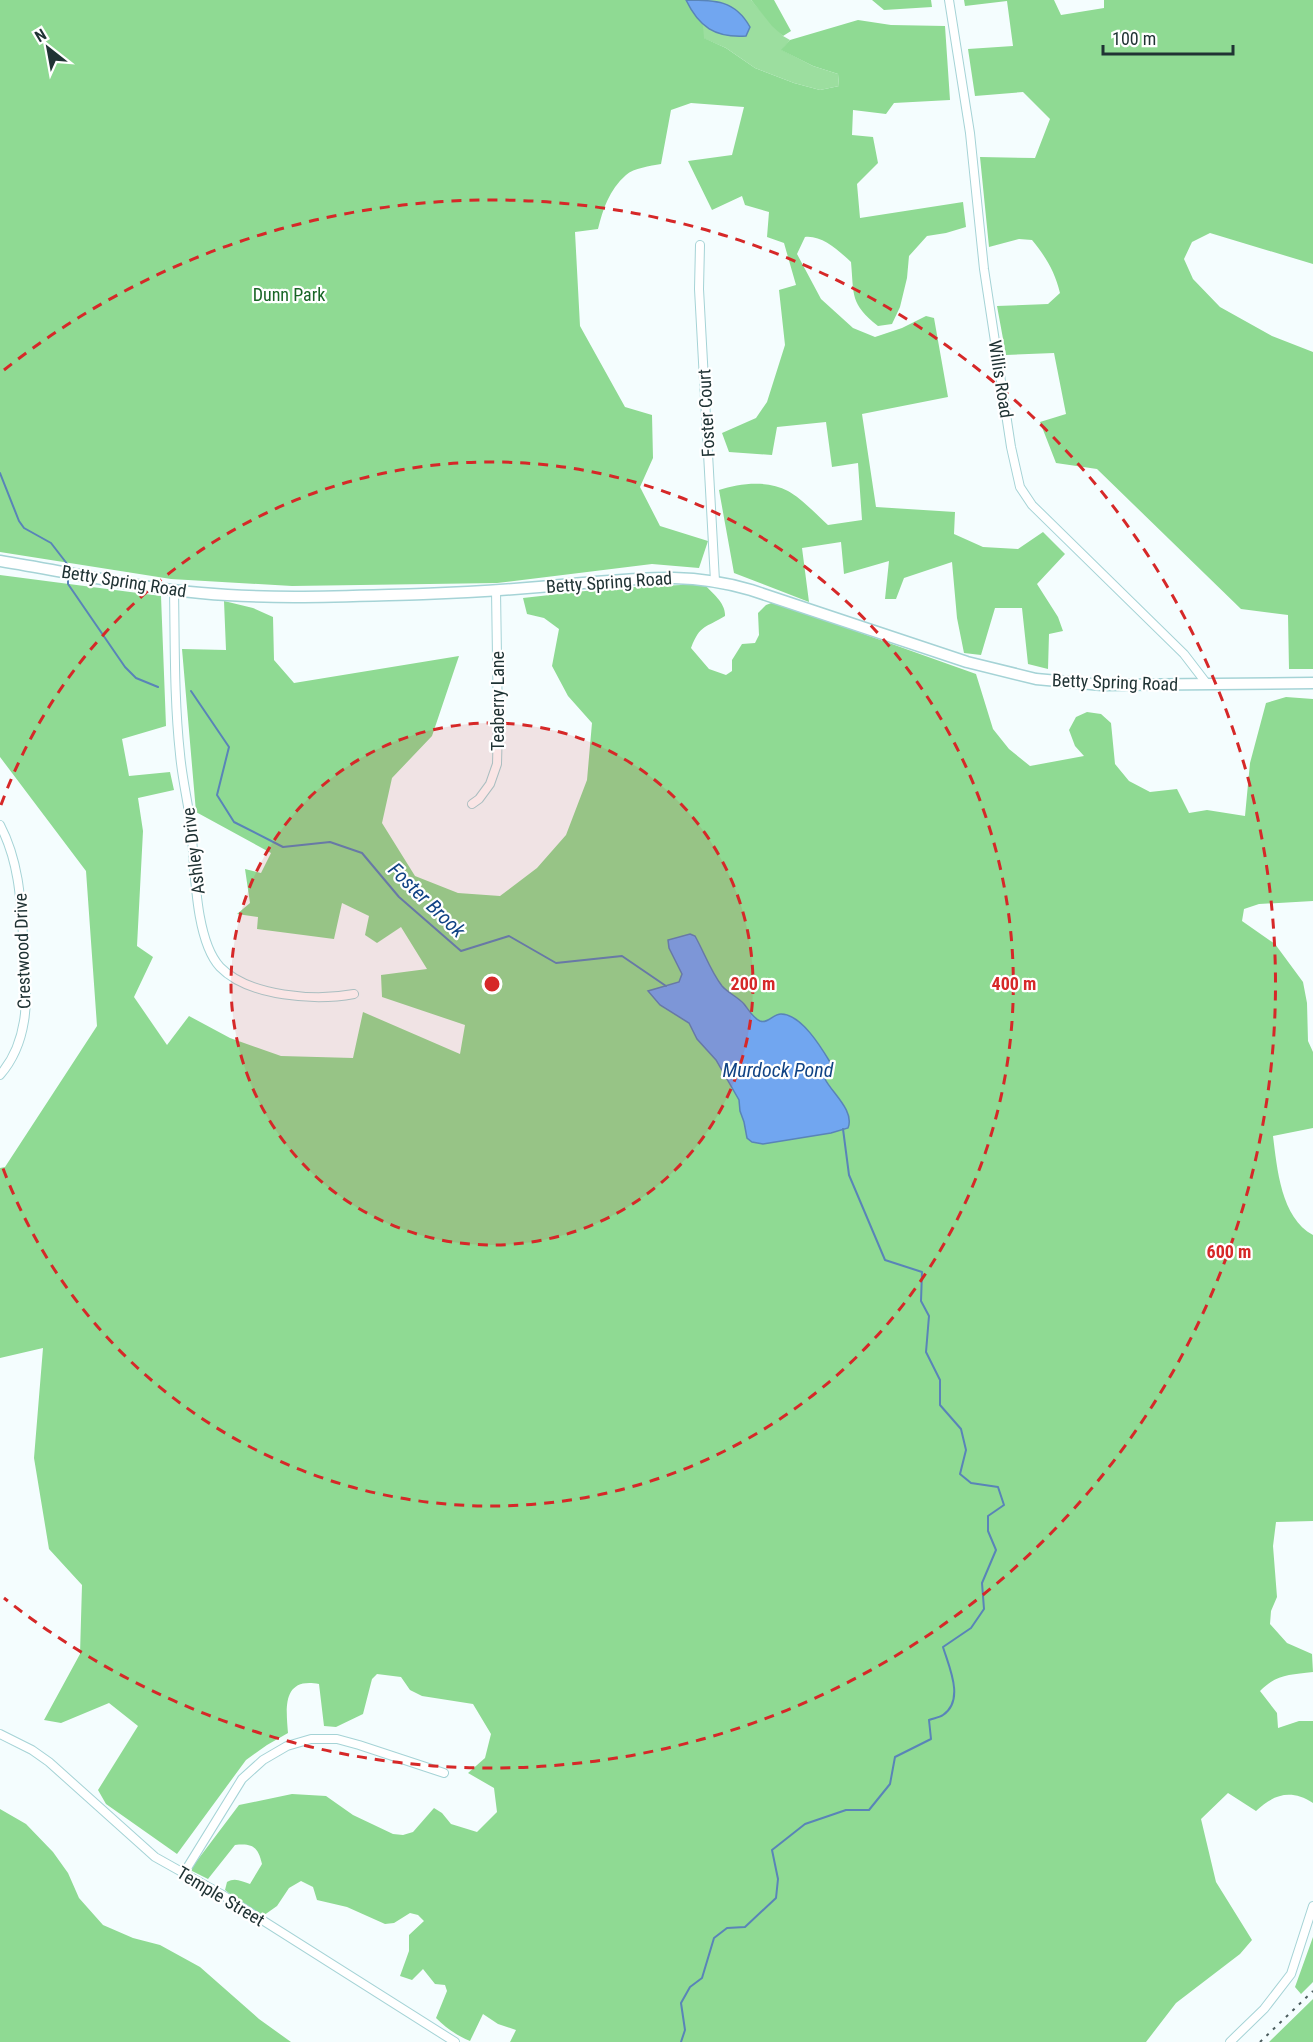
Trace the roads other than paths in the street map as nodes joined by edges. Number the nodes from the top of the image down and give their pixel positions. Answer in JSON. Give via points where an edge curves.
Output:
{"nodes":[{"id":1,"x":949,"y":0,"type":"edge"},
{"id":2,"x":700,"y":245,"type":"dead end"},
{"id":3,"x":0,"y":561,"type":"edge"},
{"id":4,"x":715,"y":581,"type":"junction"},
{"id":5,"x":174,"y":590,"type":"junction"},
{"id":6,"x":496,"y":590,"type":"junction"},
{"id":7,"x":1313,"y":683,"type":"edge"},
{"id":8,"x":1207,"y":684,"type":"junction"},
{"id":9,"x":472,"y":804,"type":"dead end"},
{"id":10,"x":0,"y":825,"type":"edge"},
{"id":11,"x":354,"y":994,"type":"dead end"},
{"id":12,"x":0,"y":1075,"type":"edge"},
{"id":13,"x":0,"y":1734,"type":"edge"},
{"id":14,"x":444,"y":1773,"type":"dead end"},
{"id":15,"x":184,"y":1874,"type":"junction"},
{"id":16,"x":1313,"y":1906,"type":"edge"},
{"id":17,"x":455,"y":2042,"type":"edge"},
{"id":18,"x":1230,"y":2042,"type":"edge"}],
"edges":[{"from":1,"to":8,"type":"street","name":"Willis Road","via":[[967,110],[984,269],[1020,487],[1032,505],[1184,654]]},
{"from":2,"to":4,"type":"street","name":"Foster Court"},
{"from":3,"to":5,"type":"street","name":"Betty Spring Road"},
{"from":4,"to":6,"type":"street","name":"Betty Spring Road","via":[[650,577]]},
{"from":4,"to":8,"type":"street","name":"Betty Spring Road","via":[[1019,675],[1083,685]]},
{"from":5,"to":6,"type":"street","name":"Betty Spring Road","via":[[286,596]]},
{"from":5,"to":11,"type":"street","name":"Ashley Drive","via":[[180,756],[201,921],[213,956],[219,966],[236,978],[272,992],[325,997]]},
{"from":6,"to":9,"type":"street","name":"Teaberry Lane","via":[[497,764],[490,784]]},
{"from":7,"to":8,"type":"street","name":"Betty Spring Road"},
{"from":10,"to":12,"type":"street","name":"Crestwood Drive","via":[[19,884],[27,994],[20,1038]]},
{"from":13,"to":15,"type":"street","name":"Temple Street","via":[[49,1762],[144,1849]]},
{"from":14,"to":15,"type":"street","via":[[337,1739],[311,1739],[287,1746],[242,1779]]},
{"from":15,"to":17,"type":"street","name":"Temple Street"},
{"from":16,"to":18,"type":"street","via":[[1291,1974],[1268,2005]]}]}
